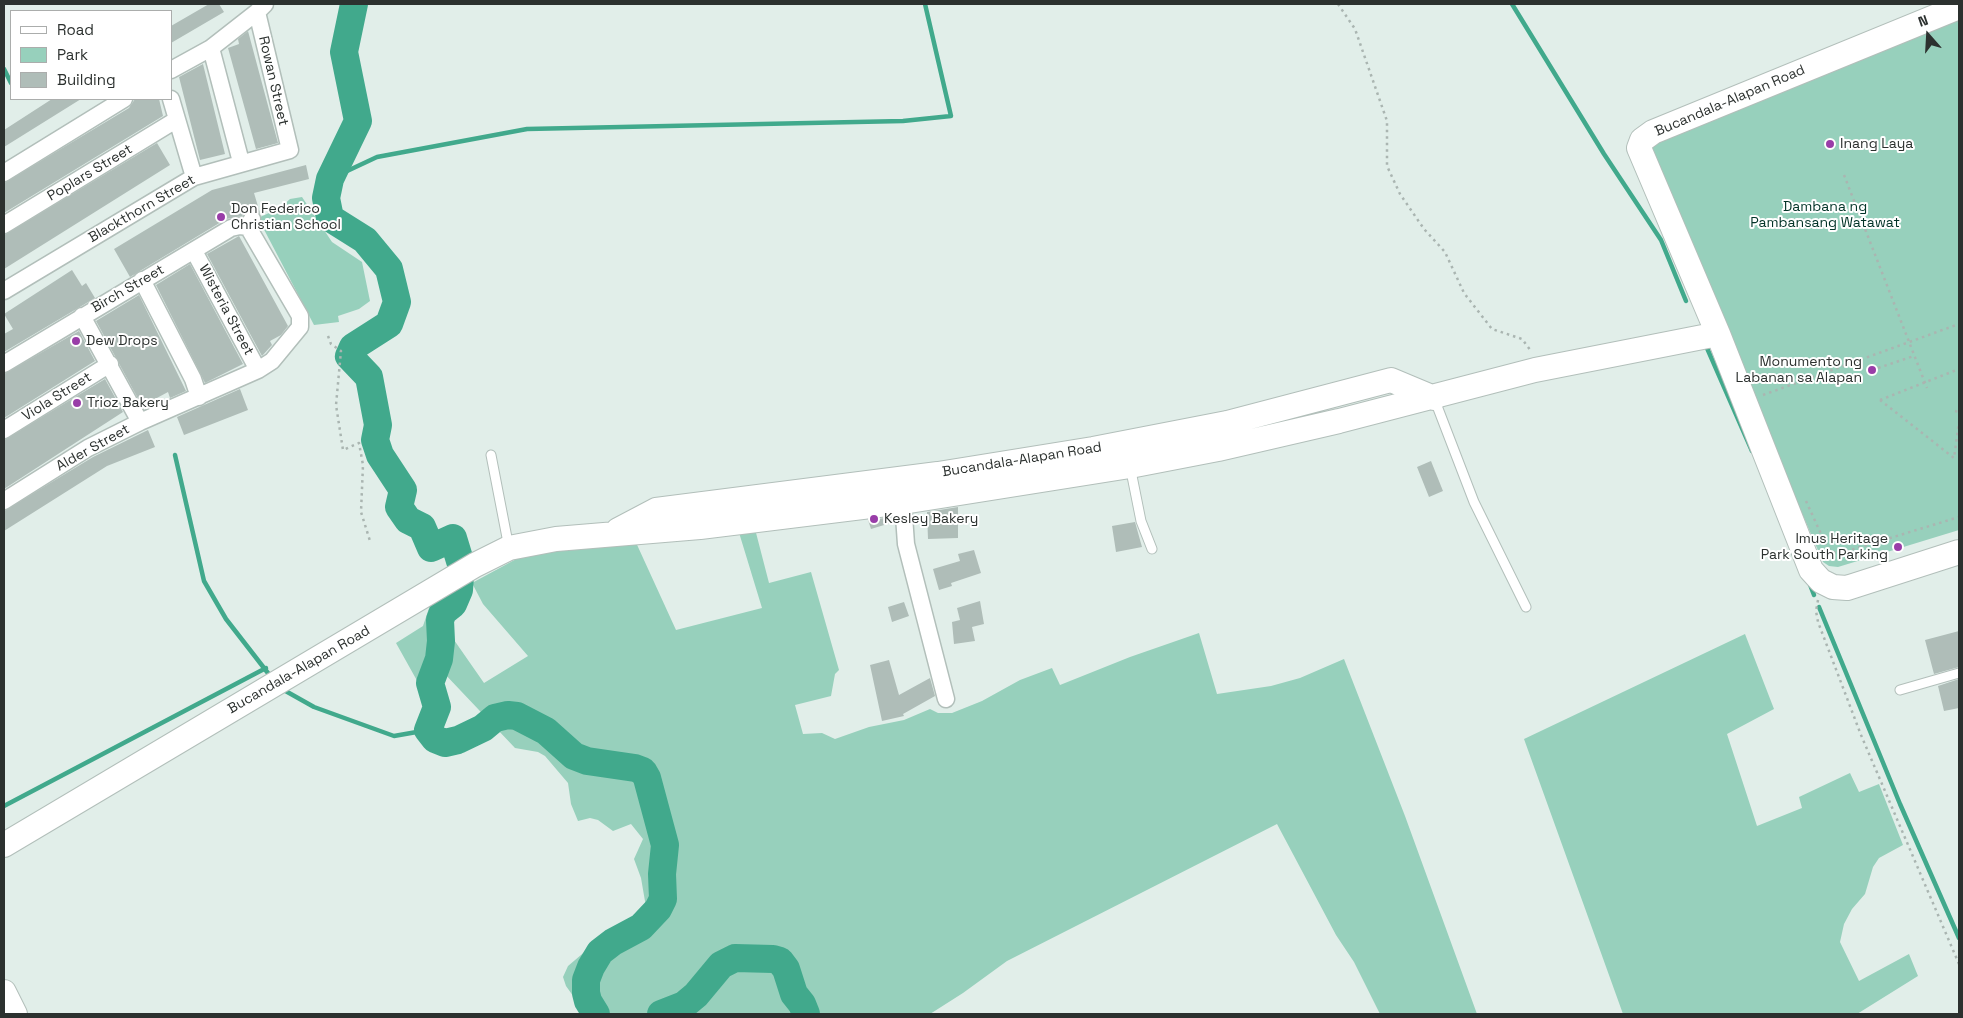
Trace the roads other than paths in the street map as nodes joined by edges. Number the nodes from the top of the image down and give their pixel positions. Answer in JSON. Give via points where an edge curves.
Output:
{"nodes":[{"id":1,"x":1959,"y":7,"type":"edge"},
{"id":2,"x":261,"y":8,"type":"edge"},
{"id":3,"x":211,"y":48,"type":"junction"},
{"id":4,"x":172,"y":69,"type":"edge"},
{"id":5,"x":122,"y":100,"type":"edge"},
{"id":6,"x":171,"y":100,"type":"edge"},
{"id":7,"x":176,"y":120,"type":"junction"},
{"id":8,"x":290,"y":150,"type":"joint"},
{"id":9,"x":241,"y":162,"type":"junction"},
{"id":10,"x":4,"y":173,"type":"edge"},
{"id":11,"x":194,"y":176,"type":"junction"},
{"id":12,"x":4,"y":225,"type":"edge"},
{"id":13,"x":194,"y":251,"type":"junction"},
{"id":14,"x":142,"y":280,"type":"junction"},
{"id":15,"x":4,"y":291,"type":"edge"},
{"id":16,"x":82,"y":316,"type":"junction"},
{"id":17,"x":300,"y":316,"type":"joint"},
{"id":18,"x":1718,"y":334,"type":"junction"},
{"id":19,"x":4,"y":364,"type":"edge"},
{"id":20,"x":110,"y":364,"type":"junction"},
{"id":21,"x":258,"y":370,"type":"junction"},
{"id":22,"x":198,"y":396,"type":"junction"},
{"id":23,"x":1434,"y":398,"type":"junction"},
{"id":24,"x":140,"y":422,"type":"junction"},
{"id":25,"x":4,"y":430,"type":"edge"},
{"id":26,"x":491,"y":455,"type":"dead end"},
{"id":27,"x":1130,"y":466,"type":"junction"},
{"id":28,"x":4,"y":502,"type":"edge"},
{"id":29,"x":903,"y":502,"type":"junction"},
{"id":30,"x":615,"y":534,"type":"junction"},
{"id":31,"x":509,"y":548,"type":"junction"},
{"id":32,"x":1152,"y":549,"type":"dead end"},
{"id":33,"x":1959,"y":552,"type":"edge"},
{"id":34,"x":1526,"y":607,"type":"dead end"},
{"id":35,"x":1959,"y":673,"type":"edge"},
{"id":36,"x":1900,"y":690,"type":"dead end"},
{"id":37,"x":946,"y":699,"type":"dead end"},
{"id":38,"x":4,"y":845,"type":"edge"},
{"id":39,"x":4,"y":992,"type":"edge"},
{"id":40,"x":16,"y":1014,"type":"edge"}],
"edges":[{"from":1,"to":18,"type":"main road","name":"Bucandala-Alapan Road","via":[[1653,132],[1642,140],[1639,152]]},
{"from":2,"to":3,"type":"street"},
{"from":2,"to":8,"type":"street","name":"Rowan Street"},
{"from":3,"to":4,"type":"street"},
{"from":3,"to":9,"type":"street"},
{"from":5,"to":10,"type":"street"},
{"from":6,"to":7,"type":"street"},
{"from":7,"to":11,"type":"street"},
{"from":7,"to":12,"type":"street","name":"Poplars Street"},
{"from":8,"to":9,"type":"street","name":"Blackthorn Street"},
{"from":9,"to":11,"type":"street","name":"Blackthorn Street"},
{"from":11,"to":15,"type":"street","name":"Blackthorn Street"},
{"from":13,"to":14,"type":"street","name":"Birch Street"},
{"from":13,"to":17,"type":"street","name":"Birch Street","via":[[231,228],[250,223]]},
{"from":13,"to":21,"type":"street","name":"Wisteria Street"},
{"from":14,"to":16,"type":"street","name":"Birch Street"},
{"from":14,"to":22,"type":"street","via":[[193,379]]},
{"from":16,"to":19,"type":"street","name":"Birch Street"},
{"from":16,"to":20,"type":"street"},
{"from":17,"to":21,"type":"street","name":"Alder Street","via":[[300,327],[272,361]]},
{"from":18,"to":23,"type":"main road","name":"Bucandala-Alapan Road","via":[[1535,370]]},
{"from":18,"to":33,"type":"main road","name":"Bucandala-Alapan Road","via":[[1803,555],[1821,581],[1833,587],[1847,588]]},
{"from":20,"to":24,"type":"street"},
{"from":20,"to":25,"type":"street","name":"Viola Street"},
{"from":21,"to":22,"type":"street","name":"Alder Street"},
{"from":22,"to":24,"type":"street","name":"Alder Street"},
{"from":23,"to":27,"type":"main road","name":"Bucandala-Alapan Road","via":[[1232,446]]},
{"from":23,"to":30,"type":"main road","name":"Bucandala-Alapan Road","via":[[1391,380],[1226,423],[1083,450],[938,474],[656,510]]},
{"from":23,"to":34,"type":"lane","via":[[1474,502]]},
{"from":24,"to":28,"type":"street","name":"Alder Street","via":[[88,448]]},
{"from":26,"to":31,"type":"lane"},
{"from":27,"to":29,"type":"main road","name":"Bucandala-Alapan Road"},
{"from":27,"to":32,"type":"lane","via":[[1141,521]]},
{"from":29,"to":30,"type":"main road","name":"Bucandala-Alapan Road"},
{"from":29,"to":37,"type":"street","via":[[906,544]]},
{"from":30,"to":31,"type":"main road","name":"Bucandala-Alapan Road","via":[[556,539]]},
{"from":31,"to":38,"type":"main road","name":"Bucandala-Alapan Road"},
{"from":35,"to":36,"type":"lane"},
{"from":39,"to":40,"type":"main road"}]}
